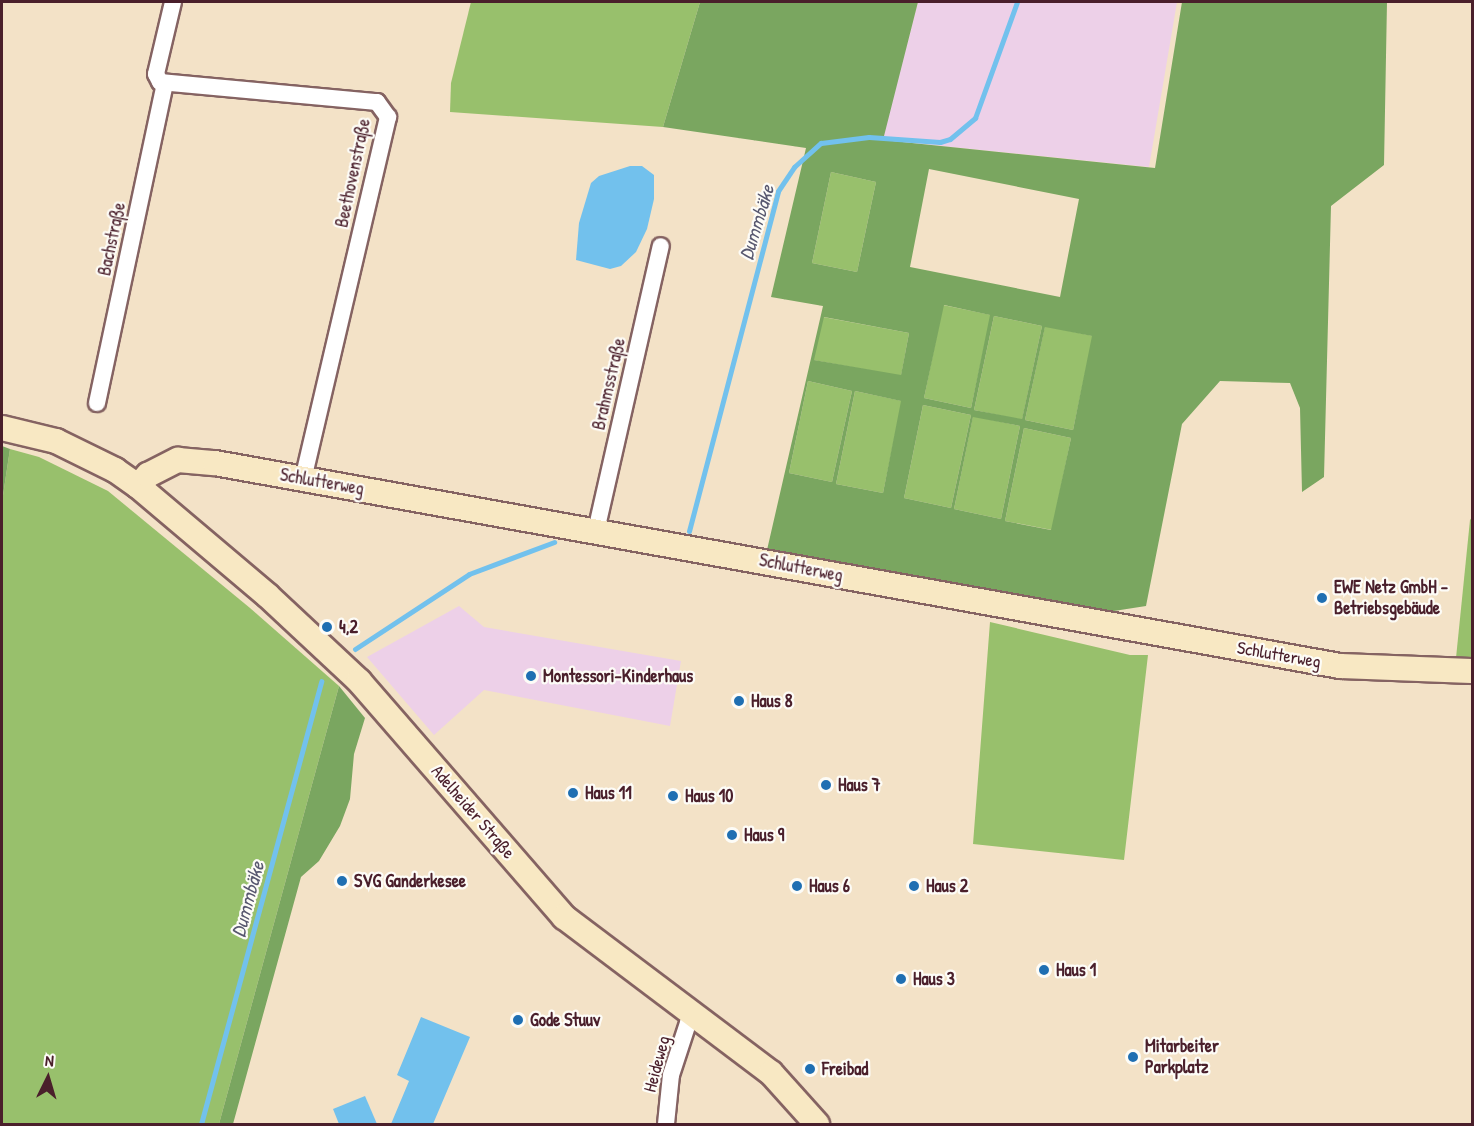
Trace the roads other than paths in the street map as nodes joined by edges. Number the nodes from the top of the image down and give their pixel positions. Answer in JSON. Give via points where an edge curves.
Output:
{"nodes":[{"id":1,"x":173,"y":2,"type":"edge"},
{"id":2,"x":165,"y":83,"type":"junction"},
{"id":3,"x":661,"y":246,"type":"dead end"},
{"id":4,"x":97,"y":403,"type":"dead end"},
{"id":5,"x":2,"y":428,"type":"edge"},
{"id":6,"x":303,"y":478,"type":"junction"},
{"id":7,"x":138,"y":486,"type":"junction"},
{"id":8,"x":596,"y":531,"type":"junction"},
{"id":9,"x":1473,"y":671,"type":"edge"},
{"id":10,"x":694,"y":1015,"type":"junction"},
{"id":11,"x":666,"y":1125,"type":"edge"},
{"id":12,"x":817,"y":1125,"type":"edge"}],
"edges":[{"from":1,"to":2,"type":"street","via":[[156,74]]},
{"from":2,"to":4,"type":"street","name":"Bachstraße"},
{"from":2,"to":6,"type":"street","name":"Beethovenstraße","via":[[377,102],[388,117]]},
{"from":3,"to":8,"type":"street","name":"Brahmsstraße"},
{"from":5,"to":7,"type":"street","name":"Adelheider Straße","via":[[56,441],[90,456]]},
{"from":6,"to":7,"type":"street","name":"Schlutterweg","via":[[178,460],[148,474]]},
{"from":6,"to":8,"type":"street","name":"Schlutterweg"},
{"from":7,"to":10,"type":"street","name":"Adelheider Straße","via":[[268,596],[359,681],[564,917]]},
{"from":8,"to":9,"type":"street","name":"Schlutterweg","via":[[1340,666]]},
{"from":10,"to":11,"type":"street","name":"Heideweg","via":[[671,1075]]},
{"from":10,"to":12,"type":"street","name":"Adelheider Straße","via":[[771,1073]]}]}
